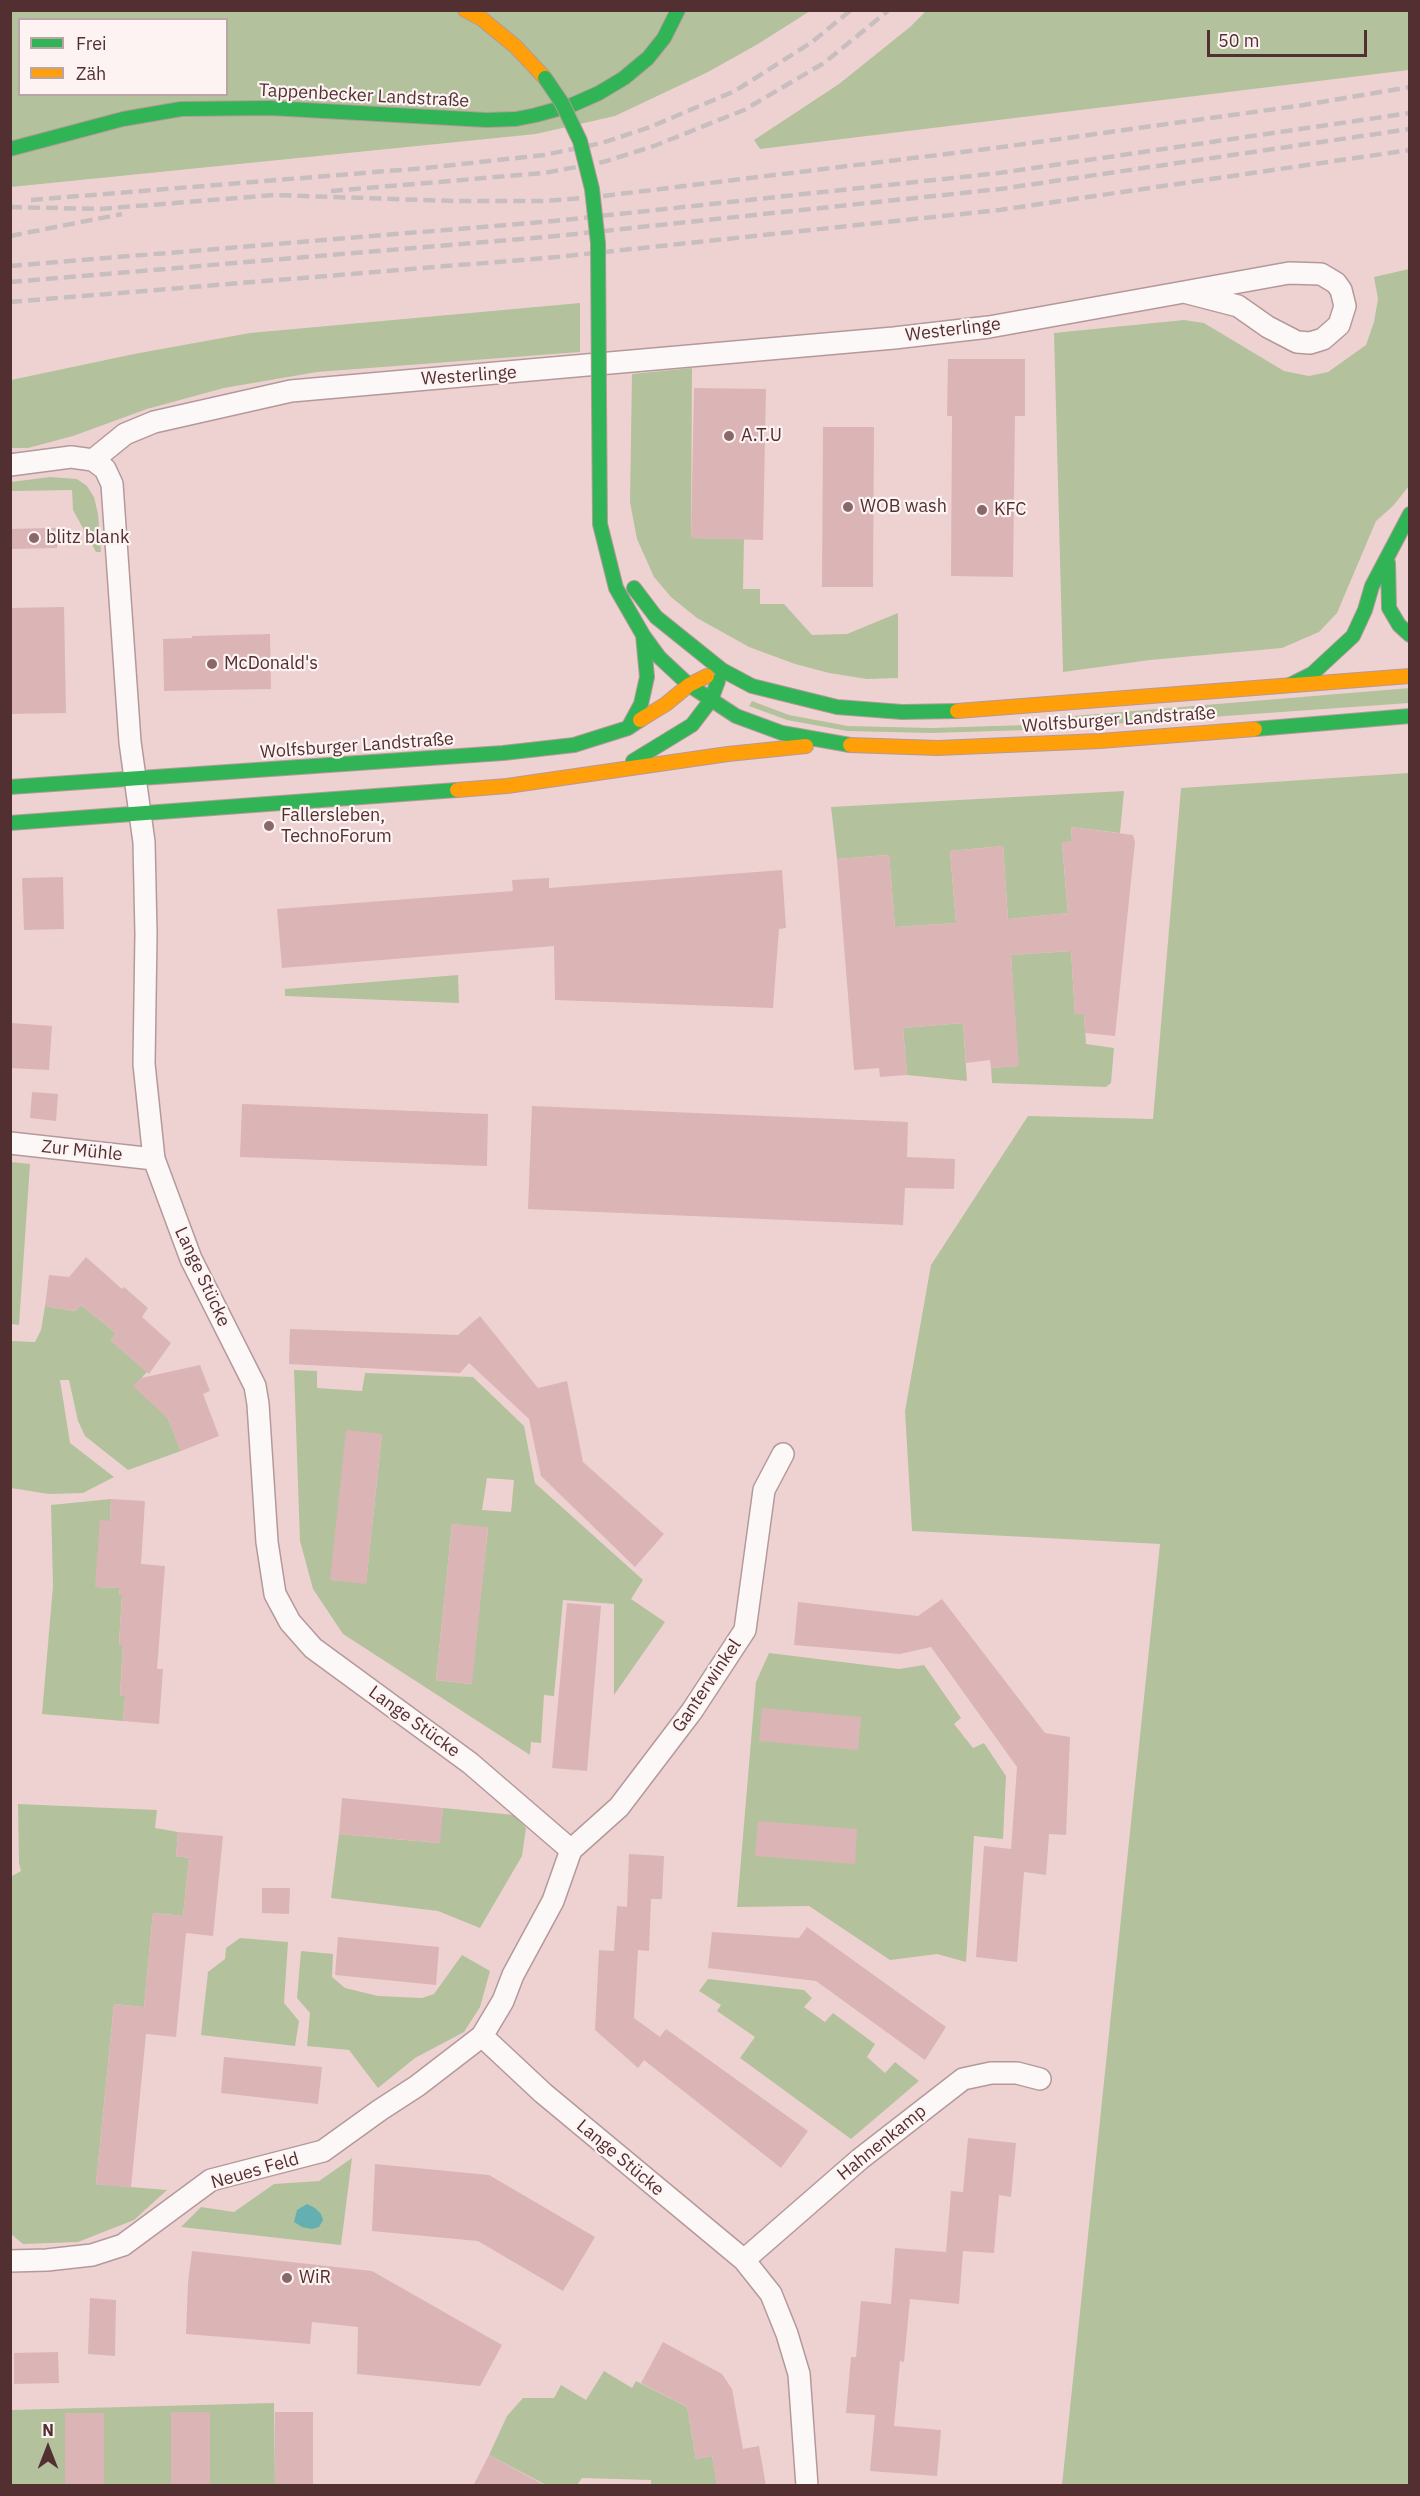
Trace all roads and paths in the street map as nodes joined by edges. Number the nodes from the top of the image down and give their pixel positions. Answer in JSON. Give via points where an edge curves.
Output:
{"nodes":[{"id":1,"x":465,"y":10,"type":"edge"},
{"id":2,"x":678,"y":10,"type":"edge"},
{"id":3,"x":10,"y":149,"type":"edge"},
{"id":4,"x":1184,"y":292,"type":"junction"},
{"id":5,"x":93,"y":460,"type":"junction"},
{"id":6,"x":10,"y":465,"type":"edge"},
{"id":7,"x":1410,"y":514,"type":"edge"},
{"id":8,"x":606,"y":551,"type":"junction"},
{"id":9,"x":1388,"y":555,"type":"junction"},
{"id":10,"x":643,"y":635,"type":"junction"},
{"id":11,"x":1410,"y":635,"type":"edge"},
{"id":12,"x":722,"y":670,"type":"junction"},
{"id":13,"x":1410,"y":676,"type":"edge"},
{"id":14,"x":689,"y":685,"type":"junction"},
{"id":15,"x":1290,"y":685,"type":"junction"},
{"id":16,"x":711,"y":700,"type":"junction"},
{"id":17,"x":1410,"y":716,"type":"edge"},
{"id":18,"x":628,"y":728,"type":"junction"},
{"id":19,"x":831,"y":743,"type":"junction"},
{"id":20,"x":619,"y":769,"type":"junction"},
{"id":21,"x":135,"y":780,"type":"junction"},
{"id":22,"x":10,"y":787,"type":"edge"},
{"id":23,"x":140,"y":815,"type":"junction"},
{"id":24,"x":10,"y":823,"type":"edge"},
{"id":25,"x":10,"y":1143,"type":"edge"},
{"id":26,"x":154,"y":1159,"type":"junction"},
{"id":27,"x":783,"y":1454,"type":"dead end"},
{"id":28,"x":571,"y":1850,"type":"junction"},
{"id":29,"x":482,"y":2036,"type":"junction"},
{"id":30,"x":1040,"y":2079,"type":"dead end"},
{"id":31,"x":744,"y":2260,"type":"junction"},
{"id":32,"x":10,"y":2261,"type":"edge"},
{"id":33,"x":807,"y":2486,"type":"edge"}],
"edges":[{"from":1,"to":8,"type":"main road","bridge":true,"via":[[516,47],[545,78],[580,141],[592,189],[597,243],[599,507]]},
{"from":2,"to":3,"type":"main road","name":"Tappenbecker Landstraße","via":[[664,38],[624,78],[572,105],[536,115],[486,120],[270,108],[181,109],[123,119]]},
{"from":4,"to":4,"type":"street","name":"Westerlinge","via":[[1239,306],[1297,342],[1323,339],[1338,325],[1345,306],[1336,283],[1321,274],[1289,273]]},
{"from":4,"to":5,"type":"street","name":"Westerlinge","via":[[989,327],[894,338],[291,391],[154,422],[125,434]]},
{"from":5,"to":6,"type":"street","via":[[71,457]]},
{"from":5,"to":21,"type":"street","via":[[105,470],[112,484]]},
{"from":7,"to":9,"type":"main road"},
{"from":8,"to":10,"type":"main road","via":[[616,588]]},
{"from":8,"to":12,"type":"main road","via":[[656,617]]},
{"from":9,"to":11,"type":"main road","via":[[1389,608]]},
{"from":9,"to":15,"type":"main road","via":[[1353,636],[1312,674]]},
{"from":10,"to":14,"type":"main road","via":[[659,657]]},
{"from":10,"to":18,"type":"main road","via":[[647,677],[641,704]]},
{"from":12,"to":14,"type":"main road","name":"Wolfsburger Landstraße"},
{"from":12,"to":15,"type":"main road","name":"Wolfsburger Landstraße","via":[[752,686],[837,707],[902,712],[995,710]]},
{"from":12,"to":16,"type":"main road","name":"Wolfsburger Landstraße"},
{"from":13,"to":15,"type":"main road","name":"Wolfsburger Landstraße"},
{"from":14,"to":16,"type":"main road","name":"Wolfsburger Landstraße"},
{"from":14,"to":18,"type":"main road","name":"Wolfsburger Landstraße"},
{"from":16,"to":19,"type":"main road","name":"Wolfsburger Landstraße","via":[[736,716],[782,733]]},
{"from":16,"to":20,"type":"main road","name":"Wolfsburger Landstraße","via":[[692,725]]},
{"from":17,"to":19,"type":"main road","name":"Wolfsburger Landstraße","via":[[1007,746],[863,747]]},
{"from":18,"to":21,"type":"main road","name":"Wolfsburger Landstraße","via":[[574,746]]},
{"from":19,"to":20,"type":"main road","name":"Wolfsburger Landstraße"},
{"from":20,"to":23,"type":"main road","name":"Wolfsburger Landstraße","via":[[507,786]]},
{"from":21,"to":22,"type":"main road","name":"Wolfsburger Landstraße"},
{"from":21,"to":23,"type":"street","name":"Lange Stücke"},
{"from":23,"to":24,"type":"main road","name":"Wolfsburger Landstraße"},
{"from":23,"to":26,"type":"street","name":"Lange Stücke","via":[[146,934],[144,1064]]},
{"from":25,"to":26,"type":"street","name":"Zur Mühle"},
{"from":26,"to":28,"type":"street","name":"Lange Stücke","via":[[191,1260],[255,1386],[267,1542],[275,1594],[290,1622],[314,1648],[470,1763]]},
{"from":27,"to":28,"type":"street","name":"Ganterwinkel","via":[[764,1490],[745,1630],[692,1711],[619,1808]]},
{"from":28,"to":29,"type":"street","via":[[553,1901]]},
{"from":29,"to":31,"type":"street","name":"Lange Stücke","via":[[543,2093]]},
{"from":29,"to":32,"type":"street","name":"Neues Feld","via":[[323,2151],[212,2180],[123,2245],[92,2254]]},
{"from":30,"to":31,"type":"street","name":"Hahnenkamp","via":[[1017,2073],[991,2073],[963,2079],[860,2159]]},
{"from":31,"to":33,"type":"street","name":"Lange Stücke","via":[[771,2294],[788,2334],[799,2374]]}]}
